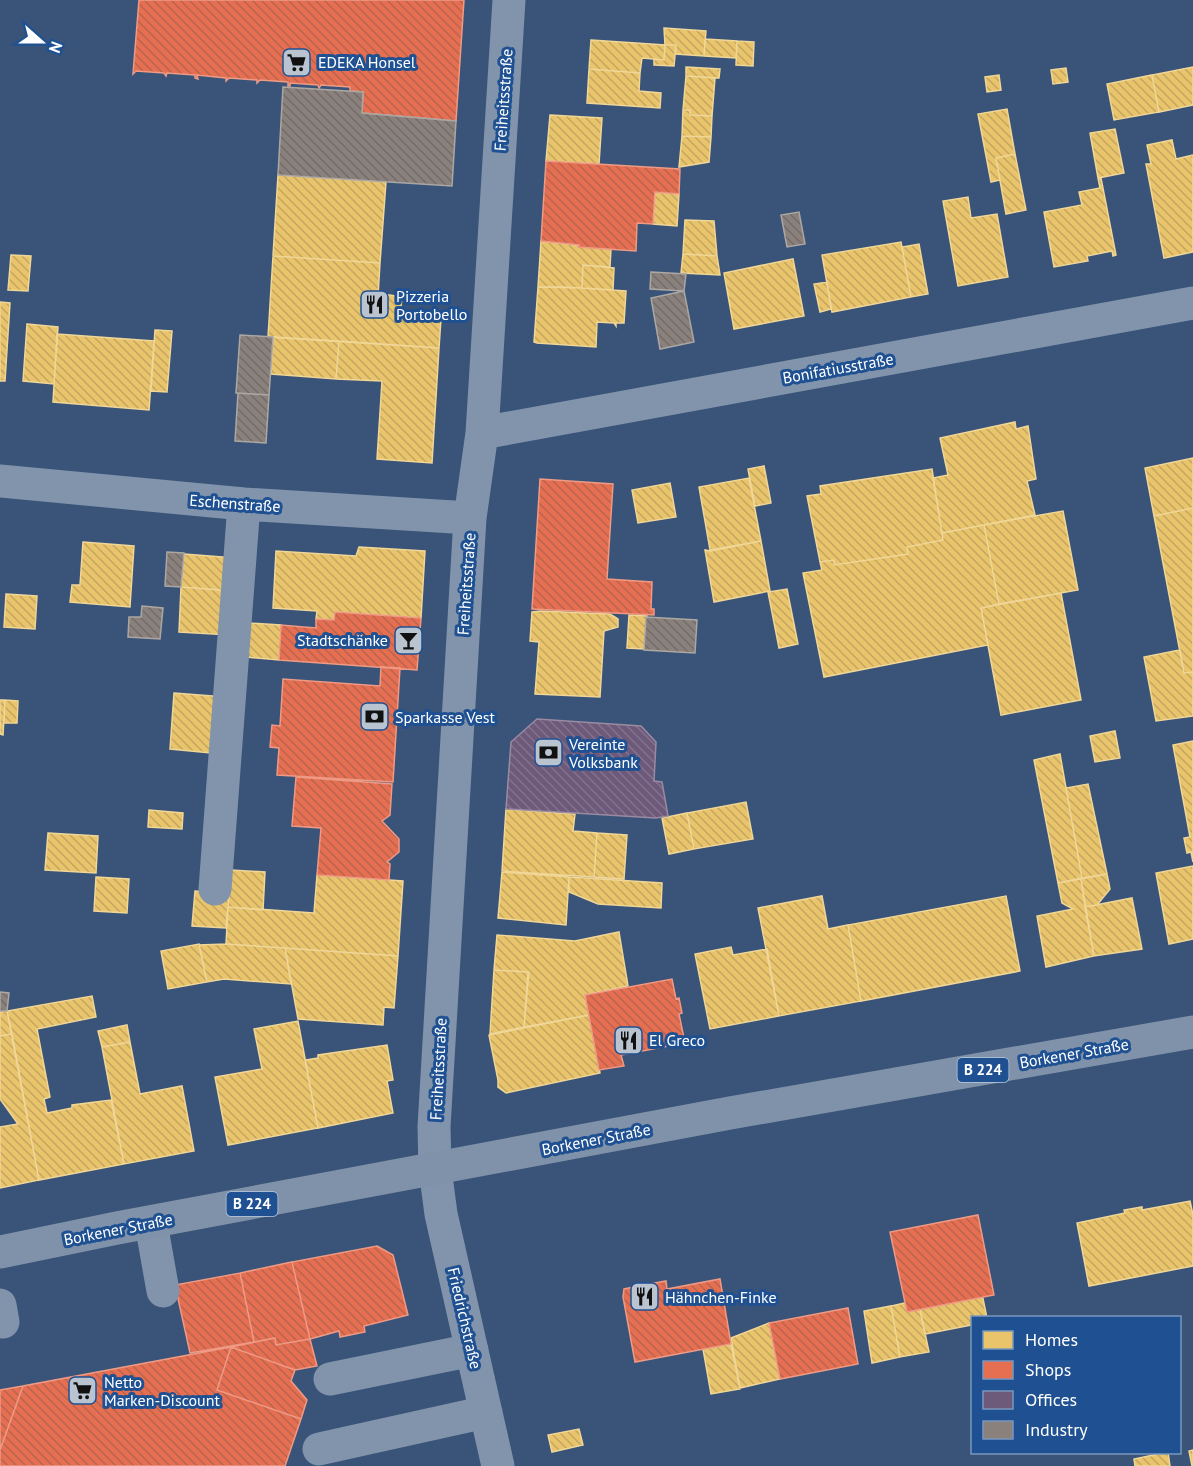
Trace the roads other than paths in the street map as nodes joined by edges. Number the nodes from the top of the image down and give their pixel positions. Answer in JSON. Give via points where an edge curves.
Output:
{"nodes":[{"id":1,"x":509,"y":0,"type":"edge"},
{"id":2,"x":1193,"y":303,"type":"edge"},
{"id":3,"x":482,"y":433,"type":"junction"},
{"id":4,"x":0,"y":481,"type":"edge"},
{"id":5,"x":244,"y":504,"type":"junction"},
{"id":6,"x":470,"y":518,"type":"junction"},
{"id":7,"x":215,"y":889,"type":"dead end"},
{"id":8,"x":1193,"y":1032,"type":"edge"},
{"id":9,"x":435,"y":1170,"type":"junction"},
{"id":10,"x":151,"y":1223,"type":"junction"},
{"id":11,"x":0,"y":1252,"type":"edge"},
{"id":12,"x":163,"y":1291,"type":"dead end"},
{"id":13,"x":472,"y":1350,"type":"junction"},
{"id":14,"x":330,"y":1379,"type":"dead end"},
{"id":15,"x":486,"y":1412,"type":"junction"},
{"id":16,"x":319,"y":1449,"type":"dead end"},
{"id":17,"x":498,"y":1466,"type":"edge"}],
"edges":[{"from":1,"to":3,"type":"street","name":"Freiheitsstraße"},
{"from":2,"to":3,"type":"street","name":"Bonifatiusstraße"},
{"from":3,"to":6,"type":"street","name":"Freiheitsstraße"},
{"from":4,"to":5,"type":"street","name":"Eschenstraße"},
{"from":5,"to":6,"type":"street","name":"Eschenstraße"},
{"from":5,"to":7,"type":"street"},
{"from":6,"to":9,"type":"street","name":"Freiheitsstraße","via":[[434,1127]]},
{"from":8,"to":9,"type":"main road","name":"Borkener Straße","number":"B 224","via":[[730,1113]]},
{"from":9,"to":10,"type":"main road","name":"Borkener Straße","number":"B 224"},
{"from":9,"to":13,"type":"street","name":"Friedrichstraße"},
{"from":10,"to":11,"type":"main road","name":"Borkener Straße","number":"B 224"},
{"from":10,"to":12,"type":"street"},
{"from":13,"to":14,"type":"street"},
{"from":13,"to":15,"type":"street","name":"Friedrichstraße"},
{"from":15,"to":16,"type":"street"},
{"from":15,"to":17,"type":"street","name":"Friedrichstraße"}]}
